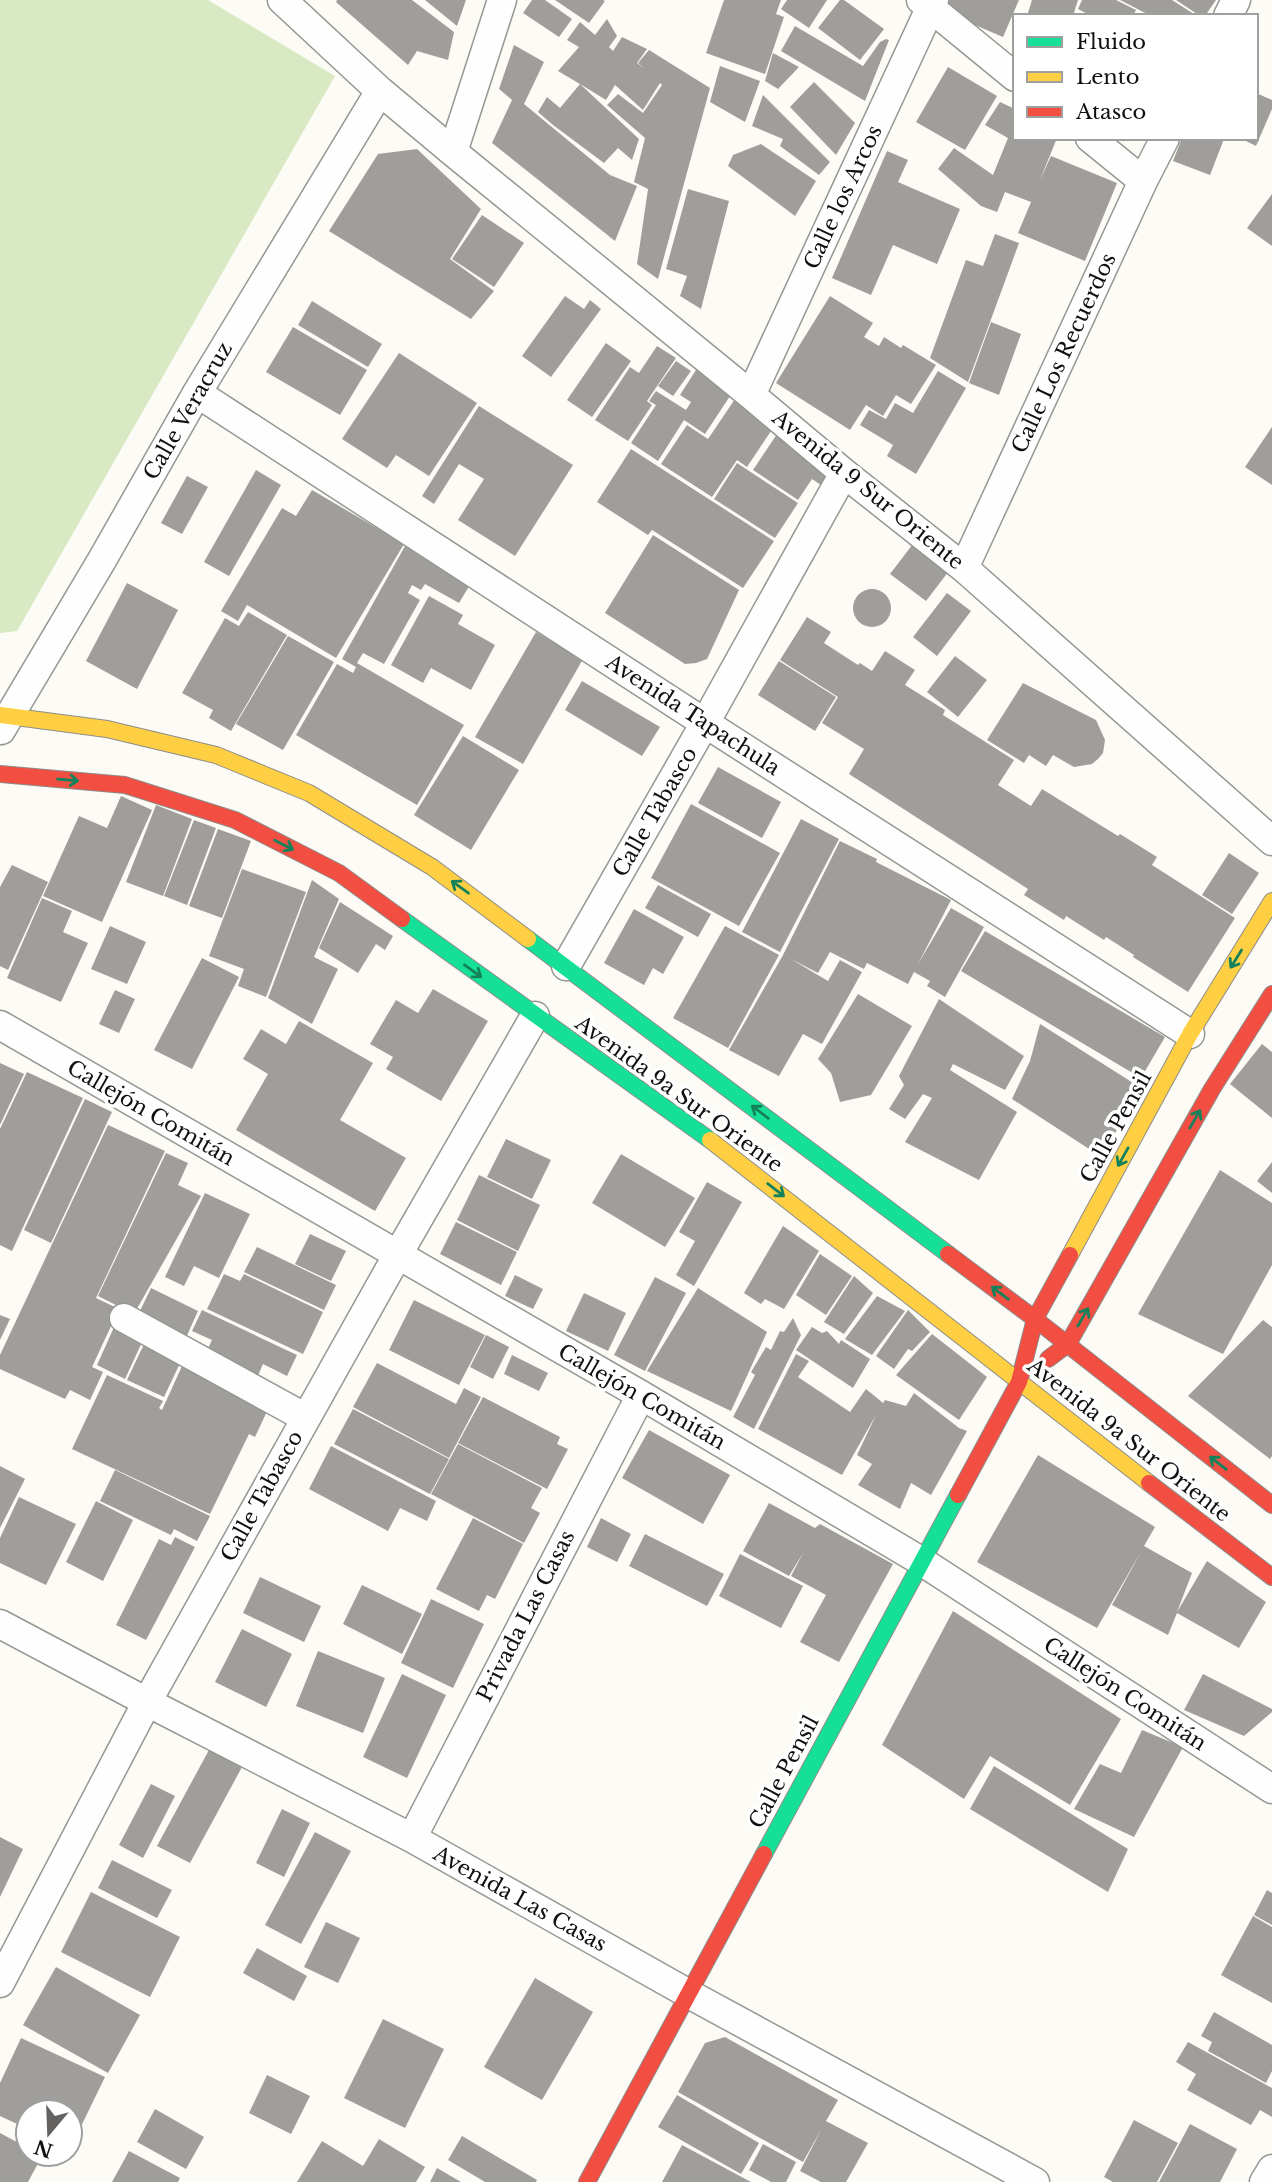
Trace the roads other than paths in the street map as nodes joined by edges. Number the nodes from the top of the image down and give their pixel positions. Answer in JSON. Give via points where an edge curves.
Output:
{"nodes":[{"id":1,"x":282,"y":0,"type":"edge"},
{"id":2,"x":502,"y":0,"type":"edge"},
{"id":3,"x":928,"y":3,"type":"edge"},
{"id":4,"x":1013,"y":75,"type":"edge"},
{"id":5,"x":380,"y":91,"type":"junction"},
{"id":6,"x":1092,"y":140,"type":"edge"},
{"id":7,"x":1164,"y":140,"type":"edge"},
{"id":8,"x":453,"y":152,"type":"junction"},
{"id":9,"x":1143,"y":181,"type":"junction"},
{"id":10,"x":197,"y":393,"type":"junction"},
{"id":11,"x":751,"y":395,"type":"junction"},
{"id":12,"x":844,"y":474,"type":"junction"},
{"id":13,"x":964,"y":568,"type":"junction"},
{"id":14,"x":3,"y":721,"type":"edge"},
{"id":15,"x":705,"y":723,"type":"junction"},
{"id":16,"x":0,"y":774,"type":"edge"},
{"id":17,"x":1272,"y":841,"type":"edge"},
{"id":18,"x":1272,"y":901,"type":"edge"},
{"id":19,"x":566,"y":966,"type":"junction"},
{"id":20,"x":1272,"y":994,"type":"edge"},
{"id":21,"x":535,"y":1016,"type":"junction"},
{"id":22,"x":0,"y":1025,"type":"edge"},
{"id":23,"x":1190,"y":1034,"type":"junction"},
{"id":24,"x":397,"y":1256,"type":"junction"},
{"id":25,"x":124,"y":1318,"type":"dead end"},
{"id":26,"x":1035,"y":1319,"type":"junction"},
{"id":27,"x":1068,"y":1344,"type":"junction"},
{"id":28,"x":1019,"y":1382,"type":"junction"},
{"id":29,"x":641,"y":1395,"type":"junction"},
{"id":30,"x":306,"y":1418,"type":"junction"},
{"id":31,"x":1272,"y":1505,"type":"edge"},
{"id":32,"x":920,"y":1561,"type":"junction"},
{"id":33,"x":1272,"y":1577,"type":"edge"},
{"id":34,"x":0,"y":1624,"type":"edge"},
{"id":35,"x":147,"y":1702,"type":"junction"},
{"id":36,"x":1272,"y":1789,"type":"edge"},
{"id":37,"x":412,"y":1838,"type":"junction"},
{"id":38,"x":0,"y":1983,"type":"edge"},
{"id":39,"x":688,"y":1994,"type":"junction"},
{"id":40,"x":1272,"y":2169,"type":"edge"},
{"id":41,"x":587,"y":2182,"type":"edge"},
{"id":42,"x":1035,"y":2182,"type":"edge"},
{"id":43,"x":1264,"y":2182,"type":"edge"}],
"edges":[{"from":1,"to":5,"type":"street","name":"Avenida 9 Sur Oriente"},
{"from":2,"to":8,"type":"street"},
{"from":3,"to":4,"type":"street"},
{"from":3,"to":11,"type":"street","name":"Calle los Arcos"},
{"from":5,"to":8,"type":"street","name":"Avenida 9 Sur Oriente"},
{"from":5,"to":10,"type":"street","name":"Calle Veracruz"},
{"from":6,"to":9,"type":"street"},
{"from":7,"to":9,"type":"street","name":"Calle Los Recuerdos"},
{"from":8,"to":11,"type":"street","name":"Avenida 9 Sur Oriente"},
{"from":9,"to":13,"type":"street","name":"Calle Los Recuerdos"},
{"from":10,"to":14,"type":"street","name":"Calle Veracruz"},
{"from":10,"to":15,"type":"street","name":"Avenida Tapachula"},
{"from":11,"to":12,"type":"street","name":"Avenida 9 Sur Oriente"},
{"from":12,"to":13,"type":"street","name":"Avenida 9 Sur Oriente"},
{"from":12,"to":15,"type":"street","name":"Calle Tabasco"},
{"from":13,"to":17,"type":"street","name":"Avenida 9 Sur Oriente"},
{"from":19,"to":14,"type":"main road","name":"Avenida 9a Sur Oriente","one_way":true,"via":[[432,867],[309,793],[216,755],[107,729]]},
{"from":15,"to":19,"type":"street","name":"Calle Tabasco"},
{"from":15,"to":23,"type":"street","name":"Avenida Tapachula"},
{"from":16,"to":21,"type":"main road","name":"Avenida 9a Sur Oriente","one_way":true,"via":[[125,785],[235,820],[339,873]]},
{"from":18,"to":23,"type":"main road","name":"Calle Pensil","one_way":true},
{"from":26,"to":19,"type":"main road","name":"Avenida 9a Sur Oriente","one_way":true},
{"from":27,"to":20,"type":"main road","name":"Calle Pensil","one_way":true,"via":[[1212,1089]]},
{"from":21,"to":24,"type":"street","name":"Calle Tabasco"},
{"from":21,"to":28,"type":"main road","name":"Avenida 9a Sur Oriente","one_way":true,"via":[[732,1155]]},
{"from":22,"to":24,"type":"street","name":"Callejón Comitán"},
{"from":23,"to":26,"type":"main road","name":"Calle Pensil","one_way":true},
{"from":24,"to":29,"type":"street","name":"Callejón Comitán"},
{"from":24,"to":30,"type":"street","name":"Calle Tabasco"},
{"from":25,"to":30,"type":"street"},
{"from":26,"to":27,"type":"main road","name":"Avenida 9a Sur Oriente"},
{"from":26,"to":28,"type":"main road","name":"Calle Pensil"},
{"from":27,"to":28,"type":"main road","name":"Calle Pensil"},
{"from":31,"to":27,"type":"main road","name":"Avenida 9a Sur Oriente","one_way":true},
{"from":28,"to":32,"type":"main road","name":"Calle Pensil"},
{"from":28,"to":33,"type":"main road","name":"Avenida 9a Sur Oriente"},
{"from":29,"to":32,"type":"street","name":"Callejón Comitán"},
{"from":29,"to":37,"type":"street","name":"Privada Las Casas"},
{"from":30,"to":35,"type":"street","name":"Calle Tabasco"},
{"from":32,"to":36,"type":"street","name":"Callejón Comitán"},
{"from":32,"to":39,"type":"main road","name":"Calle Pensil"},
{"from":34,"to":35,"type":"street","name":"Avenida Las Casas"},
{"from":35,"to":37,"type":"street","name":"Avenida Las Casas"},
{"from":35,"to":38,"type":"street","name":"Calle Tabasco"},
{"from":37,"to":39,"type":"street","name":"Avenida Las Casas"},
{"from":39,"to":41,"type":"main road","name":"Calle Pensil"},
{"from":39,"to":42,"type":"street","name":"Avenida Las Casas"},
{"from":40,"to":43,"type":"street"}]}
